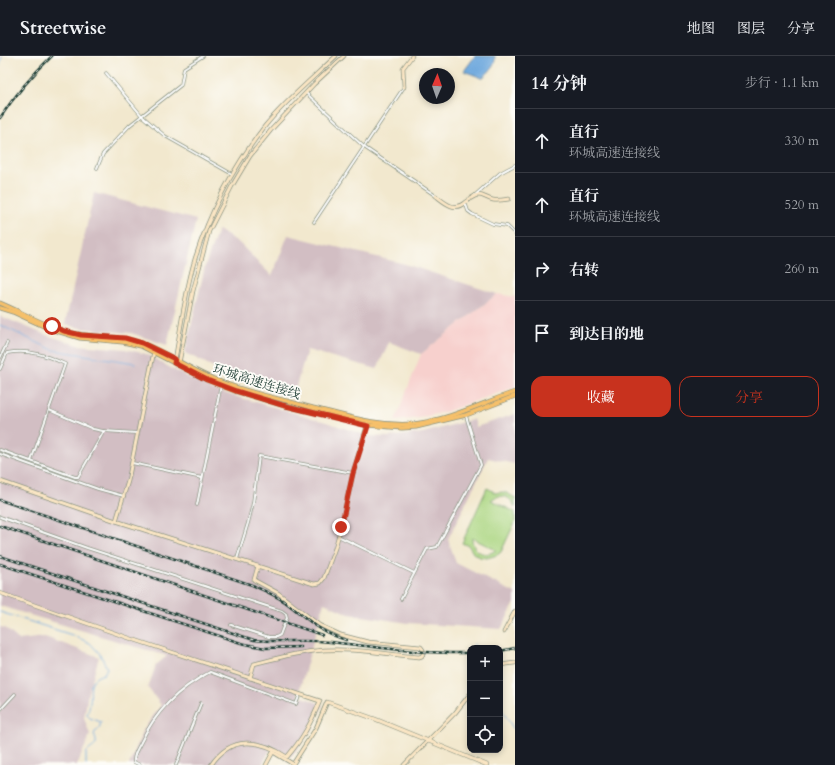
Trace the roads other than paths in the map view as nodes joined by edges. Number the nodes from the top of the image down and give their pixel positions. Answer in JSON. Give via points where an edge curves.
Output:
{"nodes":[{"id":1,"x":203,"y":56,"type":"edge"},
{"id":2,"x":336,"y":56,"type":"edge"},
{"id":3,"x":344,"y":56,"type":"edge"},
{"id":4,"x":412,"y":56,"type":"edge"},
{"id":5,"x":106,"y":73,"type":"dead end"},
{"id":6,"x":404,"y":87,"type":"joint"},
{"id":7,"x":306,"y":93,"type":"junction"},
{"id":8,"x":142,"y":116,"type":"junction"},
{"id":9,"x":364,"y":147,"type":"junction"},
{"id":10,"x":515,"y":164,"type":"edge"},
{"id":11,"x":97,"y":168,"type":"dead end"},
{"id":12,"x":232,"y":174,"type":"junction"},
{"id":13,"x":436,"y":196,"type":"joint"},
{"id":14,"x":473,"y":197,"type":"junction"},
{"id":15,"x":509,"y":199,"type":"dead end"},
{"id":16,"x":465,"y":202,"type":"junction"},
{"id":17,"x":314,"y":222,"type":"dead end"},
{"id":18,"x":515,"y":234,"type":"edge"},
{"id":19,"x":0,"y":303,"type":"edge"},
{"id":20,"x":0,"y":308,"type":"edge"},
{"id":21,"x":7,"y":343,"type":"dead end"},
{"id":22,"x":154,"y":350,"type":"junction"},
{"id":23,"x":0,"y":358,"type":"edge"},
{"id":24,"x":175,"y":361,"type":"junction"},
{"id":25,"x":179,"y":363,"type":"junction"},
{"id":26,"x":0,"y":369,"type":"edge"},
{"id":27,"x":222,"y":384,"type":"junction"},
{"id":28,"x":515,"y":392,"type":"edge"},
{"id":29,"x":515,"y":396,"type":"edge"},
{"id":30,"x":48,"y":410,"type":"junction"},
{"id":31,"x":465,"y":413,"type":"junction"},
{"id":32,"x":368,"y":424,"type":"junction"},
{"id":33,"x":104,"y":431,"type":"junction"},
{"id":34,"x":138,"y":433,"type":"junction"},
{"id":35,"x":0,"y":450,"type":"edge"},
{"id":36,"x":0,"y":454,"type":"edge"},
{"id":37,"x":31,"y":461,"type":"junction"},
{"id":38,"x":132,"y":463,"type":"junction"},
{"id":39,"x":353,"y":473,"type":"junction"},
{"id":40,"x":202,"y":478,"type":"junction"},
{"id":41,"x":0,"y":481,"type":"edge"},
{"id":42,"x":124,"y":496,"type":"junction"},
{"id":43,"x":197,"y":505,"type":"dead end"},
{"id":44,"x":0,"y":517,"type":"edge"},
{"id":45,"x":116,"y":521,"type":"junction"},
{"id":46,"x":338,"y":536,"type":"junction"},
{"id":47,"x":236,"y":559,"type":"junction"},
{"id":48,"x":258,"y":566,"type":"junction"},
{"id":49,"x":414,"y":573,"type":"junction"},
{"id":50,"x":0,"y":593,"type":"edge"},
{"id":51,"x":401,"y":599,"type":"dead end"},
{"id":52,"x":515,"y":611,"type":"edge"},
{"id":53,"x":231,"y":625,"type":"dead end"},
{"id":54,"x":504,"y":632,"type":"dead end"},
{"id":55,"x":515,"y":663,"type":"edge"},
{"id":56,"x":503,"y":665,"type":"edge"},
{"id":57,"x":250,"y":678,"type":"junction"},
{"id":58,"x":15,"y":694,"type":"dead end"},
{"id":59,"x":300,"y":694,"type":"junction"},
{"id":60,"x":467,"y":698,"type":"edge"},
{"id":61,"x":201,"y":702,"type":"dead end"},
{"id":62,"x":1,"y":708,"type":"edge"},
{"id":63,"x":427,"y":741,"type":"junction"},
{"id":64,"x":140,"y":765,"type":"edge"},
{"id":65,"x":176,"y":765,"type":"edge"},
{"id":66,"x":210,"y":765,"type":"edge"},
{"id":67,"x":266,"y":765,"type":"edge"},
{"id":68,"x":404,"y":765,"type":"edge"},
{"id":69,"x":487,"y":765,"type":"edge"}],
"edges":[{"from":1,"to":8,"type":"street","via":[[184,68],[181,85]]},
{"from":2,"to":12,"type":"street","via":[[266,125]]},
{"from":3,"to":7,"type":"street"},
{"from":4,"to":6,"type":"street","via":[[403,68]]},
{"from":5,"to":8,"type":"street"},
{"from":6,"to":9,"type":"street"},
{"from":7,"to":9,"type":"street"},
{"from":7,"to":25,"type":"street","via":[[250,156],[209,231],[192,291]]},
{"from":8,"to":11,"type":"street","via":[[103,154]]},
{"from":8,"to":12,"type":"street","via":[[165,136]]},
{"from":9,"to":13,"type":"street"},
{"from":9,"to":17,"type":"street"},
{"from":10,"to":14,"type":"street","via":[[500,173]]},
{"from":12,"to":24,"type":"street","via":[[206,226],[195,261]]},
{"from":13,"to":16,"type":"street","via":[[453,206],[459,207]]},
{"from":14,"to":15,"type":"street","via":[[483,196],[499,201]]},
{"from":14,"to":16,"type":"street"},
{"from":16,"to":18,"type":"street","via":[[472,214],[493,224],[507,226]]},
{"from":19,"to":22,"type":"main road","name":"环城高速连接线","via":[[64,331],[81,335],[125,338]]},
{"from":20,"to":22,"type":"main road","name":"环城高速连接线","via":[[64,334],[123,342]]},
{"from":21,"to":23,"type":"street"},
{"from":22,"to":24,"type":"main road","name":"环城高速连接线"},
{"from":22,"to":34,"type":"street"},
{"from":24,"to":25,"type":"main road","name":"环城高速连接线"},
{"from":25,"to":27,"type":"main road","name":"环城高速连接线"},
{"from":26,"to":30,"type":"street","via":[[7,353],[16,351],[48,356],[65,364]]},
{"from":27,"to":32,"type":"main road","name":"环城高速连接线"},
{"from":27,"to":40,"type":"street"},
{"from":28,"to":31,"type":"main road","name":"环城高速连接线"},
{"from":29,"to":31,"type":"main road","name":"环城高速连接线"},
{"from":30,"to":33,"type":"street"},
{"from":30,"to":37,"type":"street"},
{"from":31,"to":32,"type":"main road","name":"环城高速连接线","via":[[401,425]]},
{"from":31,"to":49,"type":"street","via":[[480,465],[437,546],[427,549]]},
{"from":32,"to":39,"type":"street"},
{"from":33,"to":34,"type":"street"},
{"from":33,"to":37,"type":"street","via":[[78,477]]},
{"from":34,"to":38,"type":"street"},
{"from":35,"to":37,"type":"street"},
{"from":36,"to":42,"type":"street"},
{"from":38,"to":40,"type":"street"},
{"from":38,"to":42,"type":"street"},
{"from":39,"to":46,"type":"street"},
{"from":39,"to":47,"type":"street","via":[[260,456],[253,503]]},
{"from":40,"to":43,"type":"street"},
{"from":41,"to":45,"type":"street"},
{"from":42,"to":45,"type":"street"},
{"from":44,"to":53,"type":"street","via":[[282,611],[287,618],[280,635],[276,638]]},
{"from":45,"to":47,"type":"street"},
{"from":46,"to":48,"type":"street","via":[[320,583],[314,584]]},
{"from":46,"to":49,"type":"street"},
{"from":47,"to":48,"type":"street"},
{"from":48,"to":57,"type":"street","via":[[254,580],[278,593],[310,619],[329,630],[354,639],[421,647],[424,654],[419,657],[316,650],[254,664]]},
{"from":49,"to":51,"type":"street"},
{"from":50,"to":57,"type":"street"},
{"from":52,"to":54,"type":"street"},
{"from":55,"to":56,"type":"street"},
{"from":57,"to":59,"type":"street"},
{"from":58,"to":62,"type":"street"},
{"from":59,"to":64,"type":"street","via":[[296,704],[210,672],[184,688],[152,722],[134,757],[134,762]]},
{"from":59,"to":66,"type":"street","via":[[320,701],[308,730],[288,756],[271,747],[246,742],[226,750]]},
{"from":60,"to":63,"type":"street"},
{"from":61,"to":65,"type":"street"},
{"from":63,"to":67,"type":"street","via":[[327,702],[316,728],[293,764],[273,752]]},
{"from":63,"to":68,"type":"street"},
{"from":63,"to":69,"type":"street"}]}
